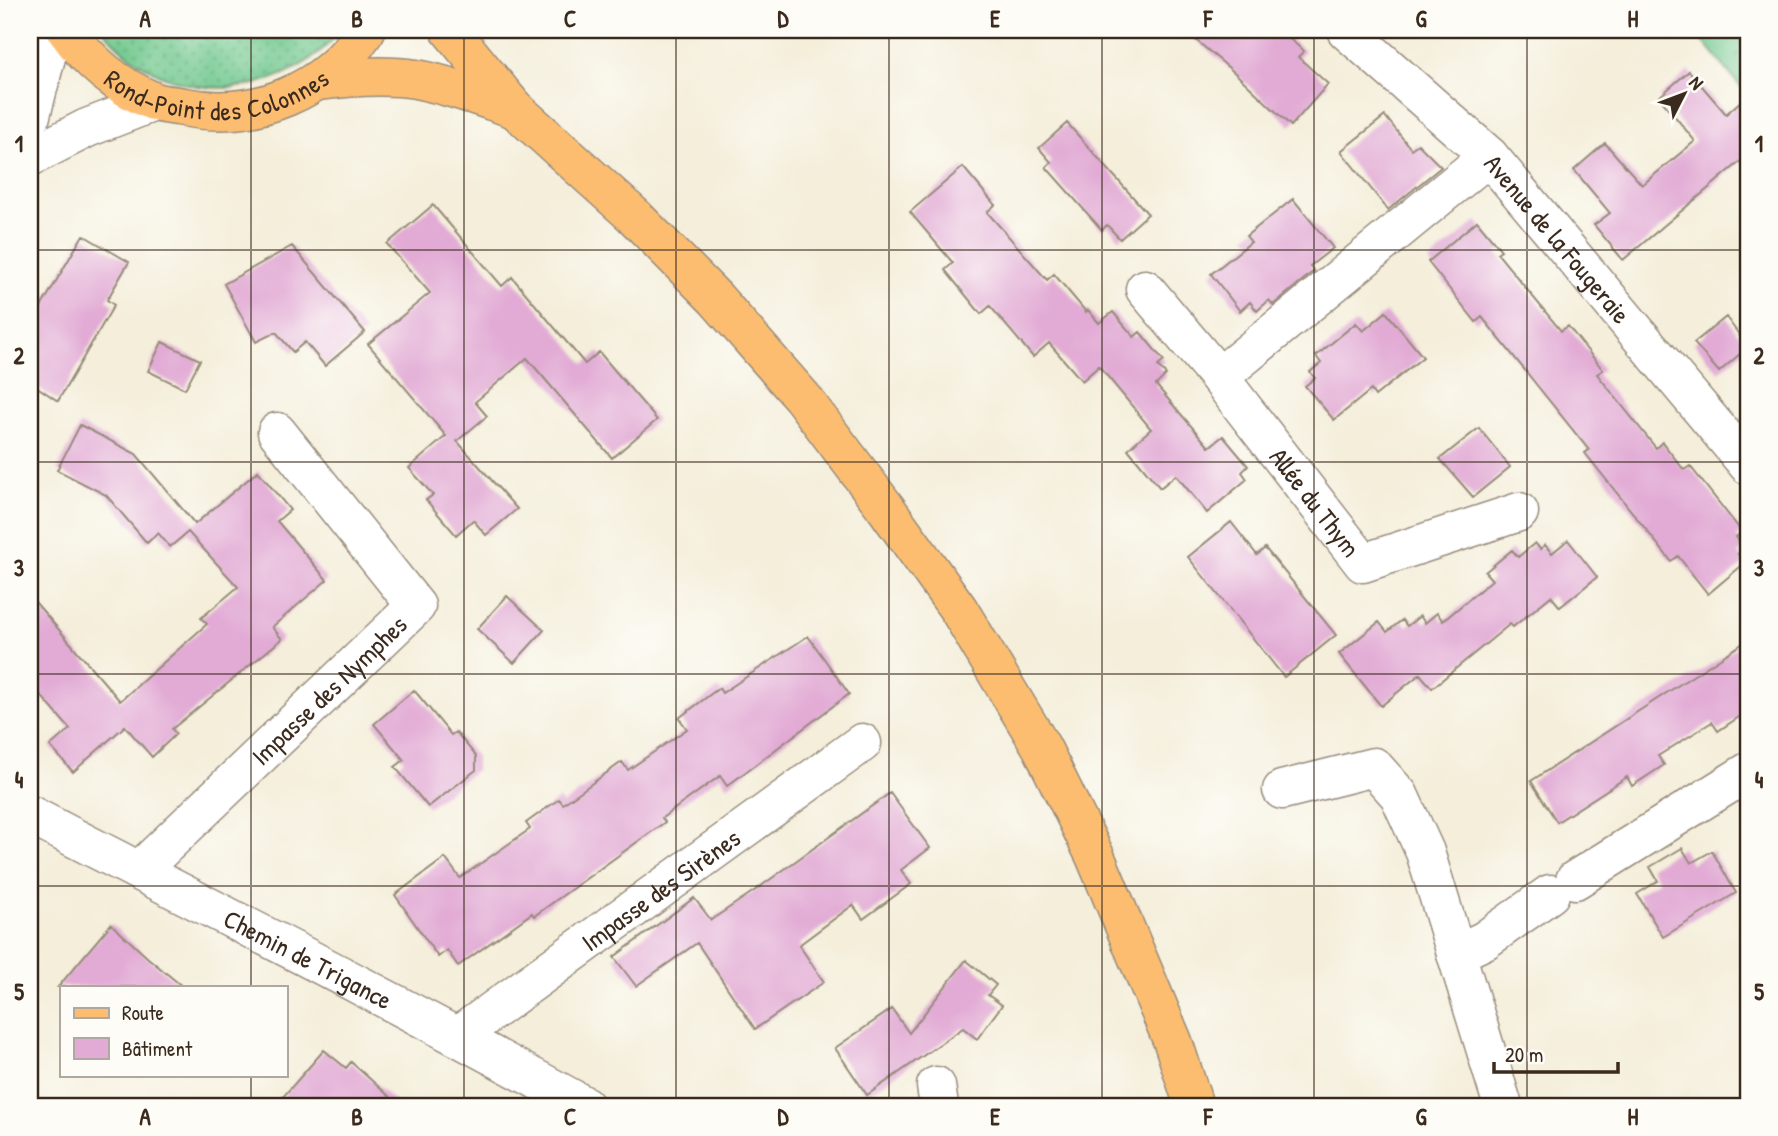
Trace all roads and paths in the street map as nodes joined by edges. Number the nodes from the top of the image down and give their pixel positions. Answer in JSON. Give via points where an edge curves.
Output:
{"nodes":[{"id":1,"x":54,"y":30,"type":"edge"},
{"id":2,"x":66,"y":30,"type":"edge"},
{"id":3,"x":366,"y":30,"type":"edge"},
{"id":4,"x":450,"y":30,"type":"edge"},
{"id":5,"x":1346,"y":30,"type":"edge"},
{"id":6,"x":318,"y":81,"type":"junction"},
{"id":7,"x":154,"y":102,"type":"junction"},
{"id":8,"x":514,"y":109,"type":"junction"},
{"id":9,"x":30,"y":118,"type":"edge"},
{"id":10,"x":1489,"y":156,"type":"junction"},
{"id":11,"x":30,"y":157,"type":"edge"},
{"id":12,"x":1145,"y":289,"type":"dead end"},
{"id":13,"x":1219,"y":377,"type":"junction"},
{"id":14,"x":277,"y":432,"type":"dead end"},
{"id":15,"x":1748,"y":464,"type":"edge"},
{"id":16,"x":1519,"y":512,"type":"dead end"},
{"id":17,"x":862,"y":743,"type":"dead end"},
{"id":18,"x":1748,"y":772,"type":"edge"},
{"id":19,"x":1282,"y":790,"type":"dead end"},
{"id":20,"x":34,"y":825,"type":"edge"},
{"id":21,"x":140,"y":870,"type":"junction"},
{"id":22,"x":1456,"y":954,"type":"junction"},
{"id":23,"x":458,"y":1036,"type":"junction"},
{"id":24,"x":585,"y":1106,"type":"edge"},
{"id":25,"x":1194,"y":1106,"type":"edge"},
{"id":26,"x":1503,"y":1106,"type":"edge"}],
"edges":[{"from":1,"to":9,"type":"street"},
{"from":2,"to":7,"type":"main road","name":"Rond-Point des Colonnes","via":[[82,52],[116,81]]},
{"from":3,"to":6,"type":"main road","name":"Rond-Point des Colonnes","via":[[353,50]]},
{"from":4,"to":8,"type":"main road"},
{"from":5,"to":10,"type":"street","name":"Avenue de la Fougeraie"},
{"from":6,"to":7,"type":"main road","name":"Rond-Point des Colonnes","via":[[255,107],[210,112]]},
{"from":6,"to":8,"type":"main road","via":[[352,76],[415,79]]},
{"from":7,"to":11,"type":"street"},
{"from":8,"to":25,"type":"main road","via":[[633,215],[716,299],[802,397],[959,610],[1042,748],[1094,856],[1173,1042]]},
{"from":10,"to":13,"type":"street"},
{"from":10,"to":15,"type":"street","name":"Avenue de la Fougeraie"},
{"from":12,"to":13,"type":"street","name":"Allée du Thym"},
{"from":13,"to":16,"type":"street","name":"Allée du Thym","via":[[1363,564]]},
{"from":14,"to":21,"type":"street","name":"Impasse des Nymphes","via":[[416,606]]},
{"from":17,"to":23,"type":"street","name":"Impasse des Sirènes"},
{"from":18,"to":22,"type":"street"},
{"from":19,"to":22,"type":"street","via":[[1374,767],[1399,795],[1425,852]]},
{"from":20,"to":21,"type":"street","name":"Chemin de Trigance"},
{"from":21,"to":23,"type":"street","name":"Chemin de Trigance"},
{"from":22,"to":26,"type":"street"},
{"from":23,"to":24,"type":"street","name":"Chemin de Trigance"}]}
